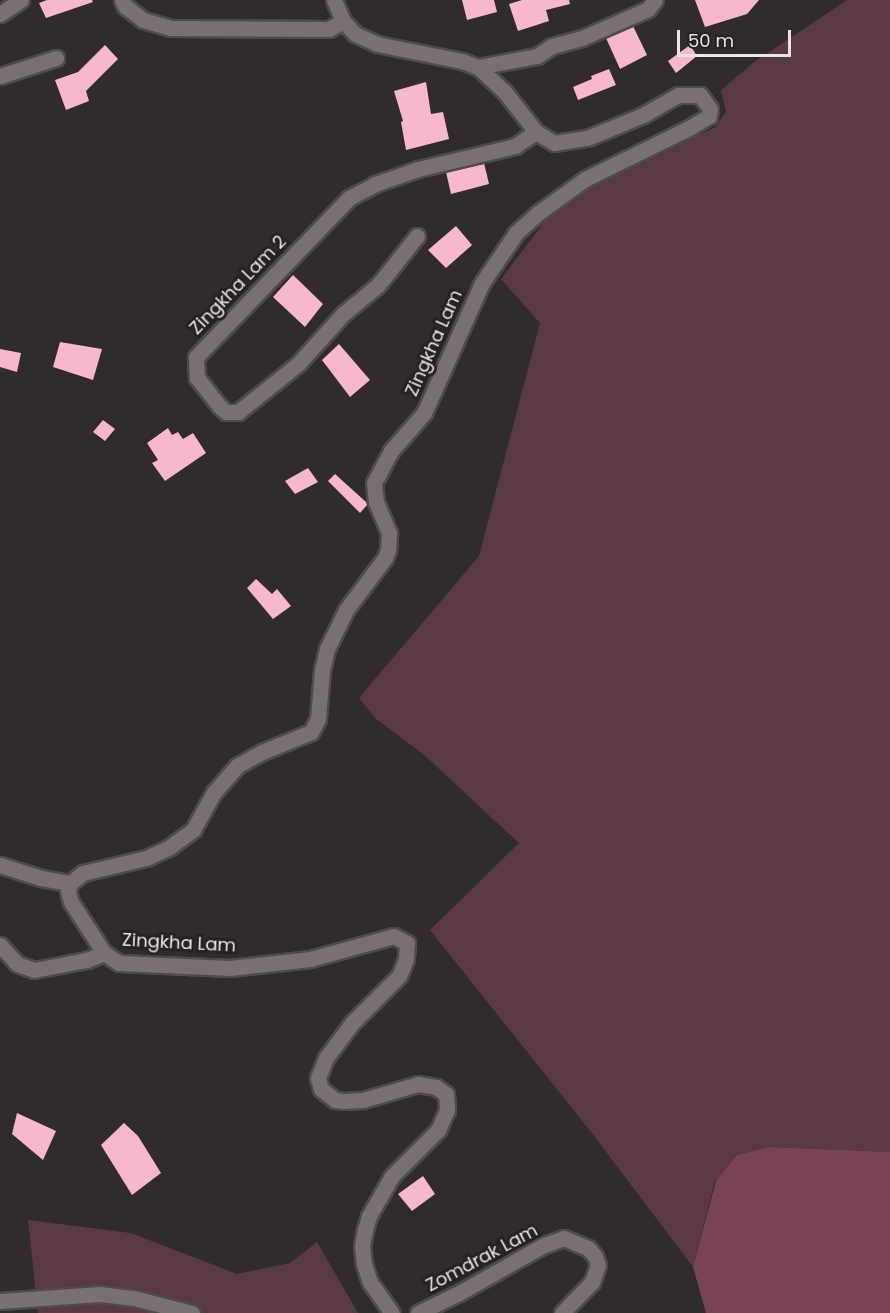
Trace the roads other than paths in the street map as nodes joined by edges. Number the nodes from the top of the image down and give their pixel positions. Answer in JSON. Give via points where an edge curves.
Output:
{"nodes":[{"id":1,"x":21,"y":0,"type":"edge"},
{"id":2,"x":122,"y":0,"type":"edge"},
{"id":3,"x":334,"y":0,"type":"edge"},
{"id":4,"x":655,"y":0,"type":"edge"},
{"id":5,"x":0,"y":14,"type":"edge"},
{"id":6,"x":343,"y":21,"type":"junction"},
{"id":7,"x":56,"y":58,"type":"dead end"},
{"id":8,"x":478,"y":68,"type":"junction"},
{"id":9,"x":0,"y":76,"type":"edge"},
{"id":10,"x":536,"y":132,"type":"junction"},
{"id":11,"x":417,"y":236,"type":"dead end"},
{"id":12,"x":0,"y":865,"type":"edge"},
{"id":13,"x":70,"y":883,"type":"junction"},
{"id":14,"x":0,"y":945,"type":"edge"},
{"id":15,"x":104,"y":952,"type":"junction"},
{"id":16,"x":0,"y":1301,"type":"edge"},
{"id":17,"x":192,"y":1313,"type":"edge"},
{"id":18,"x":392,"y":1313,"type":"edge"},
{"id":19,"x":418,"y":1313,"type":"edge"},
{"id":20,"x":562,"y":1313,"type":"edge"}],
"edges":[{"from":1,"to":5,"type":"street"},
{"from":2,"to":6,"type":"street","via":[[143,20],[171,28],[329,29]]},
{"from":3,"to":6,"type":"street"},
{"from":4,"to":8,"type":"street","via":[[648,9],[582,38],[552,46],[537,56]]},
{"from":6,"to":8,"type":"street","via":[[355,34],[376,44],[462,61]]},
{"from":7,"to":9,"type":"street"},
{"from":8,"to":10,"type":"street","via":[[504,91]]},
{"from":10,"to":11,"type":"street","name":"Zingkha Lam 2","via":[[515,146],[418,169],[375,184],[350,198],[202,349],[194,363],[196,378],[226,412],[238,412],[298,363],[343,314],[378,285]]},
{"from":10,"to":13,"type":"street","name":"Zingkha Lam","via":[[554,143],[587,138],[643,115],[678,95],[700,95],[710,109],[709,116],[700,122],[585,179],[538,213],[516,233],[482,283],[424,413],[391,451],[374,483],[376,502],[389,534],[388,550],[346,610],[327,649],[318,719],[311,732],[237,766],[213,792],[193,830],[170,847],[146,858],[83,873]]},
{"from":12,"to":13,"type":"street"},
{"from":13,"to":15,"type":"street","name":"Zingkha Lam","via":[[71,902]]},
{"from":14,"to":15,"type":"street","via":[[17,964],[34,970],[87,960]]},
{"from":15,"to":18,"type":"street","name":"Zingkha Lam","via":[[119,963],[230,968],[310,959],[394,936],[407,943],[399,976],[352,1023],[326,1058],[318,1078],[321,1089],[335,1100],[363,1100],[418,1084],[436,1087],[446,1094],[447,1110],[438,1130],[392,1176],[365,1230],[364,1264],[370,1282]]},
{"from":16,"to":17,"type":"street","via":[[100,1294]]},
{"from":19,"to":20,"type":"street","name":"Zomdrak Lam","via":[[564,1238],[588,1248],[598,1265],[592,1282]]}]}
